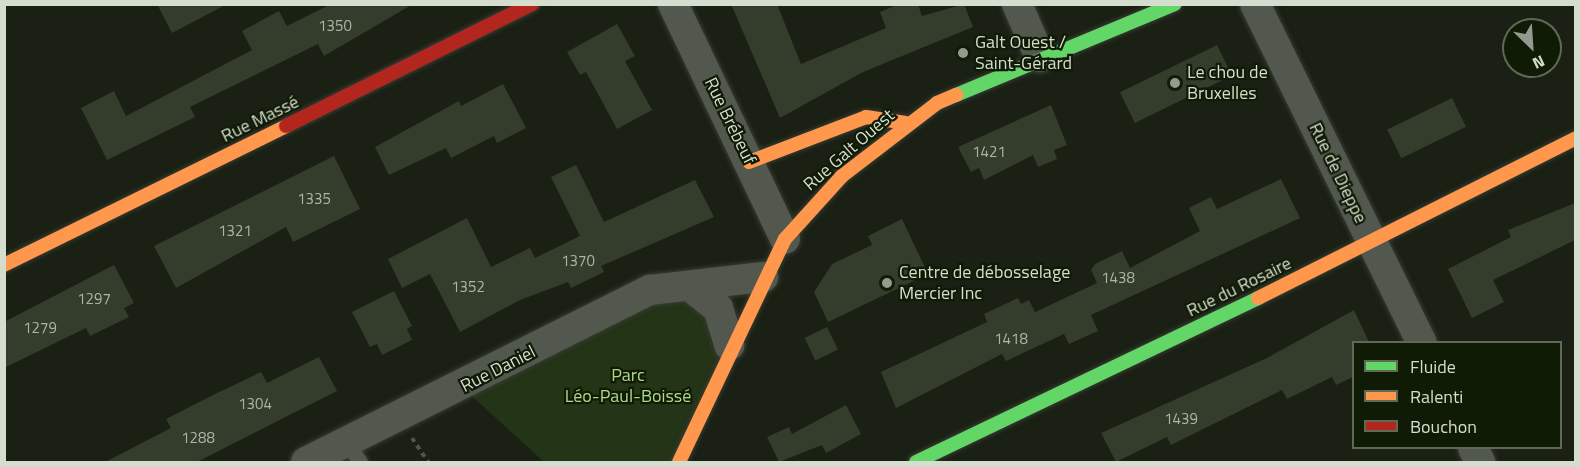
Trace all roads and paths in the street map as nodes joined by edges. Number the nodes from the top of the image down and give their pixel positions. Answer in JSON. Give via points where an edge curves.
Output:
{"nodes":[{"id":1,"x":532,"y":4,"type":"edge"},
{"id":2,"x":673,"y":4,"type":"edge"},
{"id":3,"x":1017,"y":4,"type":"edge"},
{"id":4,"x":1176,"y":4,"type":"edge"},
{"id":5,"x":1255,"y":4,"type":"edge"},
{"id":6,"x":1040,"y":57,"type":"junction"},
{"id":7,"x":906,"y":123,"type":"junction"},
{"id":8,"x":1575,"y":138,"type":"edge"},
{"id":9,"x":749,"y":162,"type":"junction"},
{"id":10,"x":785,"y":239,"type":"junction"},
{"id":11,"x":1372,"y":242,"type":"junction"},
{"id":12,"x":4,"y":265,"type":"edge"},
{"id":13,"x":762,"y":277,"type":"junction"},
{"id":14,"x":692,"y":288,"type":"junction"},
{"id":15,"x":1421,"y":341,"type":"edge"},
{"id":16,"x":729,"y":345,"type":"junction"},
{"id":17,"x":353,"y":452,"type":"edge"},
{"id":18,"x":306,"y":462,"type":"edge"},
{"id":19,"x":679,"y":462,"type":"edge"},
{"id":20,"x":916,"y":462,"type":"edge"}],
"edges":[{"from":1,"to":12,"type":"street","name":"Rue Massé"},
{"from":2,"to":9,"type":"street","name":"Rue Brébeuf"},
{"from":3,"to":6,"type":"street"},
{"from":4,"to":6,"type":"street","name":"Rue Galt Ouest"},
{"from":5,"to":11,"type":"street","name":"Rue de Dieppe"},
{"from":6,"to":7,"type":"street","name":"Rue Galt Ouest"},
{"from":7,"to":9,"type":"street","via":[[866,117]]},
{"from":7,"to":10,"type":"street","name":"Rue Galt Ouest","via":[[842,176]]},
{"from":8,"to":11,"type":"street","name":"Rue du Rosaire"},
{"from":9,"to":10,"type":"street","name":"Rue Brébeuf"},
{"from":10,"to":13,"type":"street","name":"Rue Galt Ouest"},
{"from":11,"to":15,"type":"street","name":"Rue de Dieppe"},
{"from":11,"to":20,"type":"street","name":"Rue du Rosaire"},
{"from":13,"to":14,"type":"street","name":"Rue Daniel"},
{"from":13,"to":16,"type":"street","name":"Rue Galt Ouest"},
{"from":14,"to":16,"type":"street","via":[[718,308]]},
{"from":14,"to":17,"type":"street","name":"Rue Daniel","via":[[650,290]]},
{"from":16,"to":19,"type":"street","name":"Rue Galt Ouest"},
{"from":17,"to":18,"type":"street","name":"Rue Daniel"}]}
